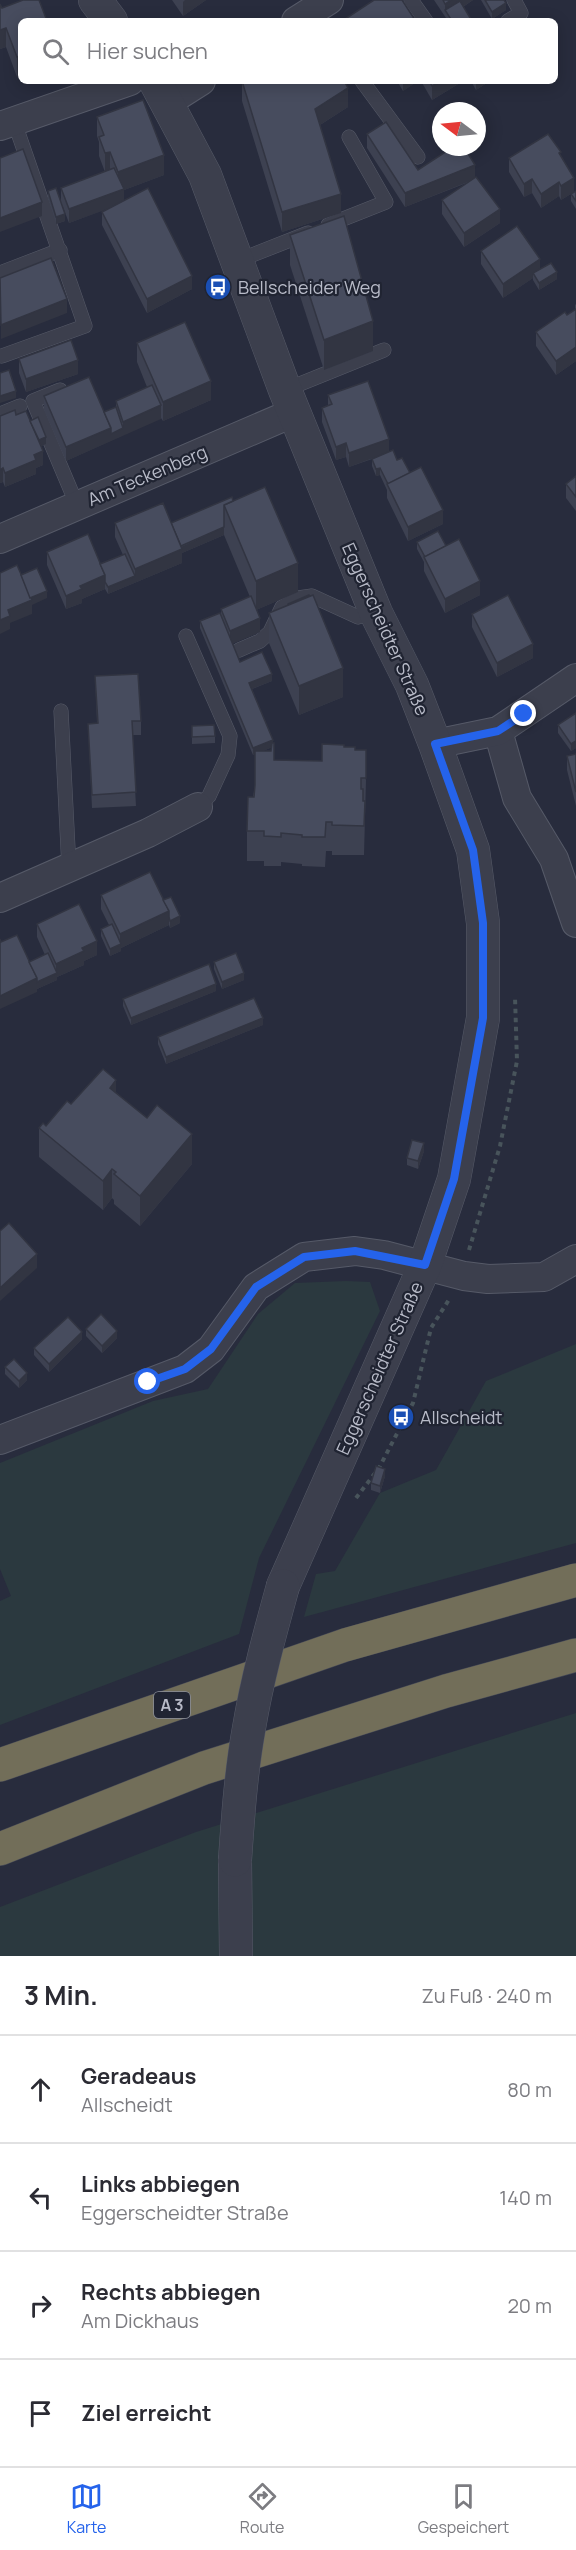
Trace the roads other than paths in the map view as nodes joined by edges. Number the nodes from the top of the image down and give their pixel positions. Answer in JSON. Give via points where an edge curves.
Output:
{"nodes":[{"id":1,"x":95,"y":0,"type":"edge"},
{"id":2,"x":411,"y":0,"type":"edge"},
{"id":3,"x":514,"y":0,"type":"edge"},
{"id":4,"x":109,"y":18,"type":"edge"},
{"id":5,"x":424,"y":18,"type":"edge"},
{"id":6,"x":513,"y":18,"type":"edge"},
{"id":7,"x":121,"y":84,"type":"edge"},
{"id":8,"x":189,"y":84,"type":"edge"},
{"id":9,"x":364,"y":84,"type":"edge"},
{"id":10,"x":161,"y":91,"type":"edge"},
{"id":11,"x":7,"y":123,"type":"edge"},
{"id":12,"x":349,"y":137,"type":"dead end"},
{"id":13,"x":418,"y":157,"type":"dead end"},
{"id":14,"x":60,"y":250,"type":"junction"},
{"id":15,"x":237,"y":261,"type":"junction"},
{"id":16,"x":0,"y":273,"type":"edge"},
{"id":17,"x":384,"y":350,"type":"dead end"},
{"id":18,"x":2,"y":356,"type":"dead end"},
{"id":19,"x":74,"y":384,"type":"edge"},
{"id":20,"x":290,"y":401,"type":"junction"},
{"id":21,"x":20,"y":406,"type":"dead end"},
{"id":22,"x":0,"y":414,"type":"edge"},
{"id":23,"x":77,"y":505,"type":"junction"},
{"id":24,"x":2,"y":534,"type":"edge"},
{"id":25,"x":376,"y":613,"type":"junction"},
{"id":26,"x":186,"y":636,"type":"dead end"},
{"id":27,"x":238,"y":650,"type":"edge"},
{"id":28,"x":576,"y":678,"type":"edge"},
{"id":29,"x":61,"y":711,"type":"dead end"},
{"id":30,"x":498,"y":731,"type":"junction"},
{"id":31,"x":435,"y":744,"type":"junction"},
{"id":32,"x":198,"y":807,"type":"joint"},
{"id":33,"x":69,"y":868,"type":"junction"},
{"id":34,"x":0,"y":898,"type":"edge"},
{"id":35,"x":576,"y":923,"type":"edge"},
{"id":36,"x":576,"y":1259,"type":"edge"},
{"id":37,"x":425,"y":1265,"type":"junction"},
{"id":38,"x":0,"y":1440,"type":"edge"},
{"id":39,"x":576,"y":1580,"type":"edge"},
{"id":40,"x":576,"y":1655,"type":"edge"},
{"id":41,"x":0,"y":1765,"type":"edge"},
{"id":42,"x":0,"y":1849,"type":"edge"},
{"id":43,"x":236,"y":1956,"type":"edge"}],
"edges":[{"from":1,"to":4,"type":"street"},
{"from":2,"to":5,"type":"lane"},
{"from":3,"to":6,"type":"lane","via":[[521,13]]},
{"from":7,"to":11,"type":"street"},
{"from":8,"to":10,"type":"street"},
{"from":9,"to":13,"type":"lane"},
{"from":10,"to":15,"type":"street","name":"Eggerscheidter Straße","via":[[205,176]]},
{"from":11,"to":14,"type":"lane"},
{"from":12,"to":15,"type":"lane","via":[[386,202]]},
{"from":14,"to":16,"type":"lane"},
{"from":14,"to":18,"type":"lane","via":[[85,326]]},
{"from":15,"to":20,"type":"street","name":"Eggerscheidter Straße"},
{"from":17,"to":20,"type":"lane"},
{"from":19,"to":23,"type":"lane","via":[[33,401]]},
{"from":20,"to":23,"type":"street","name":"Am Teckenberg"},
{"from":20,"to":25,"type":"street","name":"Eggerscheidter Straße"},
{"from":21,"to":22,"type":"lane"},
{"from":23,"to":24,"type":"street","name":"Am Teckenberg"},
{"from":25,"to":27,"type":"lane","via":[[358,617],[312,596],[298,598],[282,607],[270,632],[260,641]]},
{"from":25,"to":31,"type":"street","name":"Eggerscheidter Straße","via":[[412,685]]},
{"from":26,"to":32,"type":"lane","via":[[230,736],[228,755],[209,796]]},
{"from":28,"to":30,"type":"street"},
{"from":29,"to":33,"type":"lane"},
{"from":30,"to":31,"type":"street"},
{"from":30,"to":35,"type":"street","via":[[517,798],[554,859]]},
{"from":31,"to":37,"type":"street","name":"Eggerscheidter Straße","via":[[473,850],[483,923],[483,1018],[454,1179]]},
{"from":32,"to":33,"type":"street"},
{"from":33,"to":34,"type":"street"},
{"from":36,"to":37,"type":"street","via":[[544,1277],[488,1279]]},
{"from":37,"to":38,"type":"street","via":[[355,1251],[304,1257],[256,1287],[211,1349],[185,1369]]},
{"from":37,"to":43,"type":"street","name":"Eggerscheidter Straße","bridge":true,"via":[[283,1586],[262,1662],[240,1789],[235,1860]]},
{"from":39,"to":41,"type":"highway","number":"A 3","via":[[345,1645]]},
{"from":40,"to":42,"type":"highway","via":[[446,1691],[204,1768]]}]}
